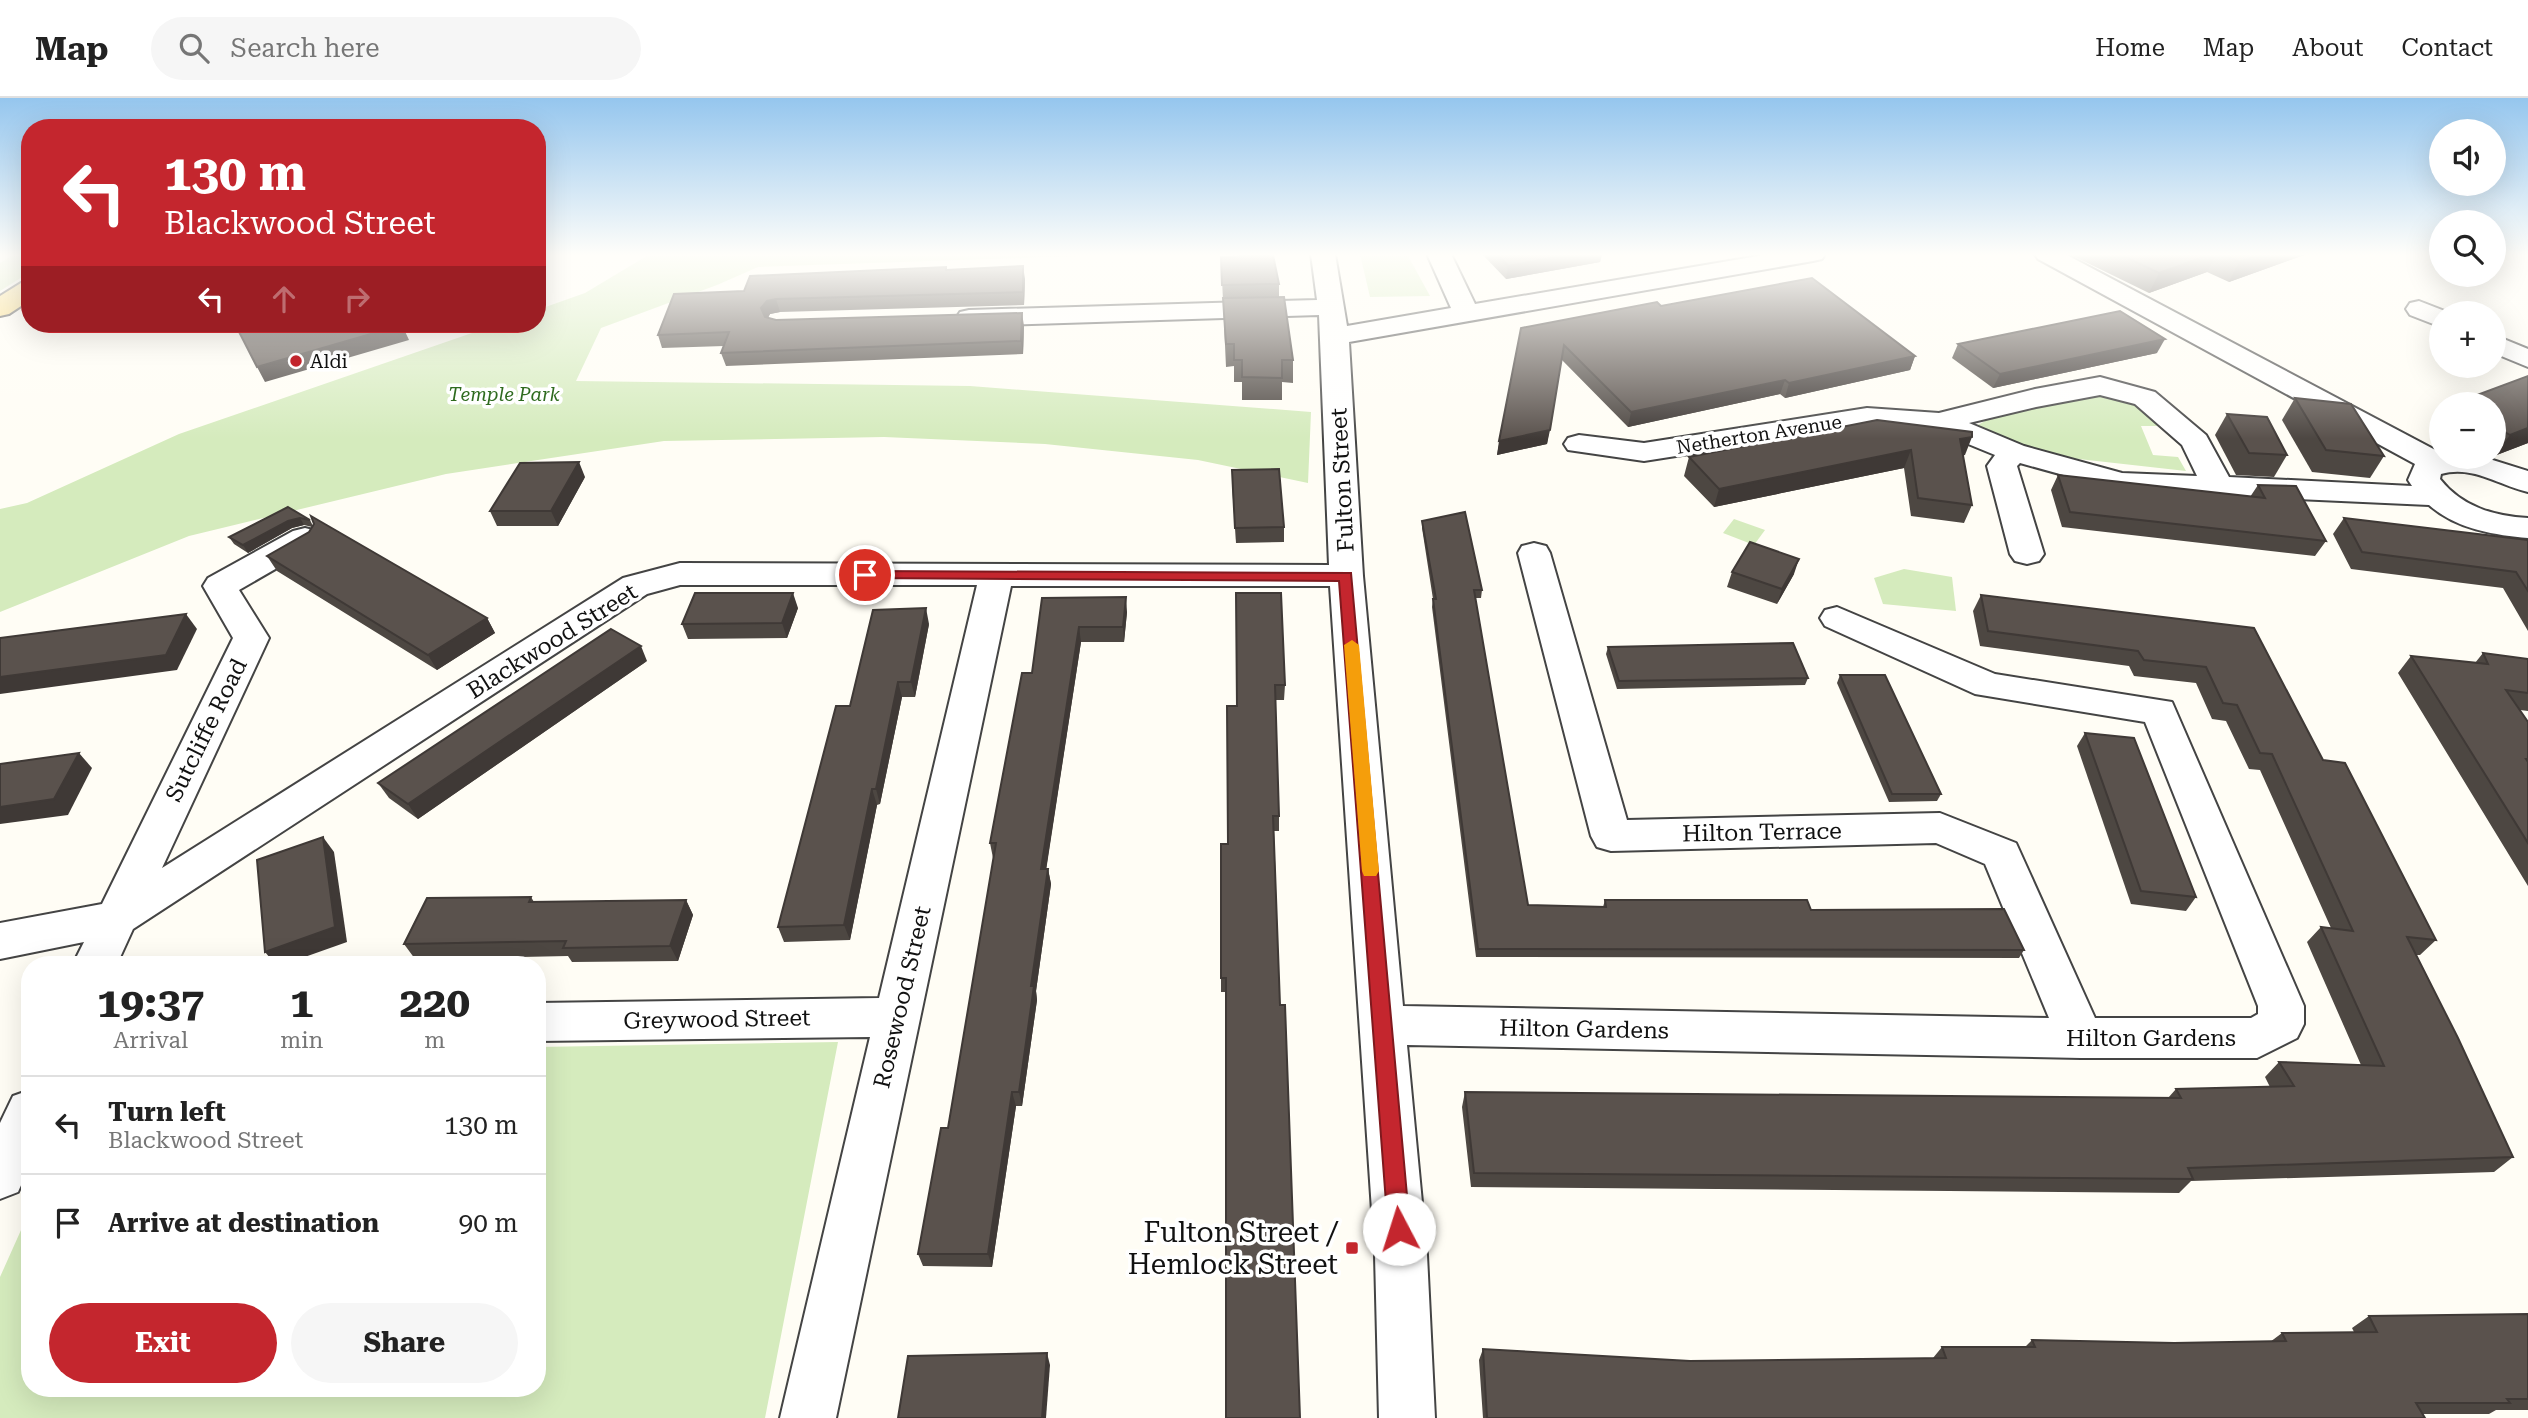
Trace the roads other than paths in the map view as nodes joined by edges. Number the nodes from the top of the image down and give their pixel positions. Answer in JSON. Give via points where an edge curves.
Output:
{"nodes":[{"id":1,"x":1332,"y":316,"type":"edge"},
{"id":2,"x":1456,"y":316,"type":"edge"},
{"id":3,"x":2162,"y":316,"type":"edge"},
{"id":4,"x":945,"y":319,"type":"edge"},
{"id":5,"x":1333,"y":322,"type":"junction"},
{"id":6,"x":2506,"y":349,"type":"edge"},
{"id":7,"x":2528,"y":359,"type":"edge"},
{"id":8,"x":1939,"y":422,"type":"junction"},
{"id":9,"x":1579,"y":444,"type":"dead end"},
{"id":10,"x":2013,"y":452,"type":"junction"},
{"id":11,"x":2429,"y":459,"type":"edge"},
{"id":12,"x":2429,"y":468,"type":"edge"},
{"id":13,"x":2492,"y":469,"type":"edge"},
{"id":14,"x":2528,"y":483,"type":"edge"},
{"id":15,"x":2218,"y":486,"type":"junction"},
{"id":16,"x":2434,"y":496,"type":"junction"},
{"id":17,"x":2528,"y":528,"type":"edge"},
{"id":18,"x":305,"y":538,"type":"edge"},
{"id":19,"x":1534,"y":554,"type":"dead end"},
{"id":20,"x":2027,"y":554,"type":"dead end"},
{"id":21,"x":996,"y":576,"type":"junction"},
{"id":22,"x":1346,"y":576,"type":"junction"},
{"id":23,"x":1837,"y":618,"type":"dead end"},
{"id":24,"x":115,"y":919,"type":"junction"},
{"id":25,"x":0,"y":941,"type":"edge"},
{"id":26,"x":99,"y":956,"type":"edge"},
{"id":27,"x":897,"y":1017,"type":"junction"},
{"id":28,"x":546,"y":1022,"type":"edge"},
{"id":29,"x":1383,"y":1025,"type":"junction"},
{"id":30,"x":2081,"y":1038,"type":"junction"},
{"id":31,"x":21,"y":1130,"type":"edge"},
{"id":32,"x":0,"y":1176,"type":"edge"},
{"id":33,"x":808,"y":1418,"type":"edge"},
{"id":34,"x":1407,"y":1418,"type":"edge"}],
"edges":[{"from":1,"to":5,"type":"street","name":"Fulton Street"},
{"from":2,"to":5,"type":"street"},
{"from":3,"to":11,"type":"street"},
{"from":4,"to":5,"type":"street"},
{"from":5,"to":22,"type":"street","name":"Fulton Street"},
{"from":6,"to":7,"type":"street"},
{"from":8,"to":9,"type":"street","name":"Netherton Avenue","via":[[1867,417],[1644,452]]},
{"from":8,"to":10,"type":"street","name":"Netherton Avenue"},
{"from":8,"to":15,"type":"street","name":"Netherton Avenue","via":[[2100,386],[2145,398],[2195,441]]},
{"from":10,"to":15,"type":"street","name":"Netherton Avenue","via":[[2121,482]]},
{"from":10,"to":20,"type":"street","via":[[2002,466]]},
{"from":12,"to":16,"type":"street","via":[[2424,480]]},
{"from":13,"to":14,"type":"street"},
{"from":15,"to":16,"type":"street","name":"Netherton Avenue"},
{"from":16,"to":17,"type":"street","via":[[2469,516]]},
{"from":18,"to":24,"type":"street","name":"Sutcliffe Road","via":[[220,586],[251,638]]},
{"from":19,"to":30,"type":"street","name":"Hilton Terrace","via":[[1611,836],[1940,828],[2001,854]]},
{"from":21,"to":22,"type":"street","name":"Blackwood Street"},
{"from":21,"to":24,"type":"street","name":"Blackwood Street","via":[[680,574],[635,586]]},
{"from":21,"to":27,"type":"street","name":"Rosewood Street"},
{"from":22,"to":29,"type":"street","name":"Fulton Street"},
{"from":23,"to":30,"type":"street","name":"Hilton Gardens","via":[[1988,685],[2159,710],[2281,1006],[2281,1024],[2256,1038]]},
{"from":24,"to":25,"type":"street"},
{"from":24,"to":26,"type":"street","name":"Sutcliffe Road"},
{"from":27,"to":28,"type":"street","name":"Greywood Street"},
{"from":27,"to":33,"type":"street","name":"Rosewood Street"},
{"from":29,"to":30,"type":"street","name":"Hilton Gardens"},
{"from":29,"to":34,"type":"street","name":"Fulton Street","via":[[1401,1255]]},
{"from":31,"to":32,"type":"street"}]}
